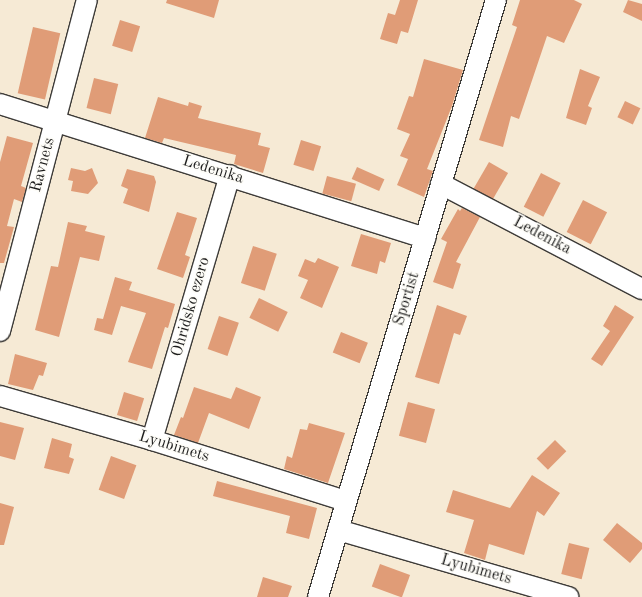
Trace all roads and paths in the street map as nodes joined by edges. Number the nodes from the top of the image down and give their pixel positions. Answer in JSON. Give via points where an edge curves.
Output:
{"nodes":[{"id":1,"x":87,"y":0,"type":"edge"},
{"id":2,"x":496,"y":0,"type":"edge"},
{"id":3,"x":0,"y":104,"type":"edge"},
{"id":4,"x":55,"y":121,"type":"junction"},
{"id":5,"x":230,"y":175,"type":"junction"},
{"id":6,"x":442,"y":184,"type":"junction"},
{"id":7,"x":425,"y":238,"type":"junction"},
{"id":8,"x":642,"y":289,"type":"edge"},
{"id":9,"x":0,"y":331,"type":"edge"},
{"id":10,"x":0,"y":396,"type":"edge"},
{"id":11,"x":152,"y":440,"type":"junction"},
{"id":12,"x":346,"y":501,"type":"junction"},
{"id":13,"x":338,"y":530,"type":"junction"},
{"id":14,"x":318,"y":597,"type":"edge"},
{"id":15,"x":568,"y":597,"type":"edge"}],
"edges":[{"from":1,"to":4,"type":"street","name":"Ravnets"},
{"from":2,"to":6,"type":"street","name":"Sportist"},
{"from":3,"to":4,"type":"street","name":"Ledenika"},
{"from":4,"to":5,"type":"street","name":"Ledenika"},
{"from":4,"to":9,"type":"street","name":"Ravnets"},
{"from":5,"to":7,"type":"street","name":"Ledenika"},
{"from":5,"to":11,"type":"street","name":"Ohridsko ezero"},
{"from":6,"to":7,"type":"street","name":"Sportist"},
{"from":6,"to":8,"type":"street","name":"Ledenika"},
{"from":7,"to":12,"type":"street","name":"Sportist"},
{"from":10,"to":11,"type":"street","name":"Lyubimets"},
{"from":11,"to":12,"type":"street","name":"Lyubimets"},
{"from":12,"to":13,"type":"street","name":"Sportist"},
{"from":13,"to":14,"type":"street","name":"Sportist"},
{"from":13,"to":15,"type":"street","name":"Lyubimets"}]}
